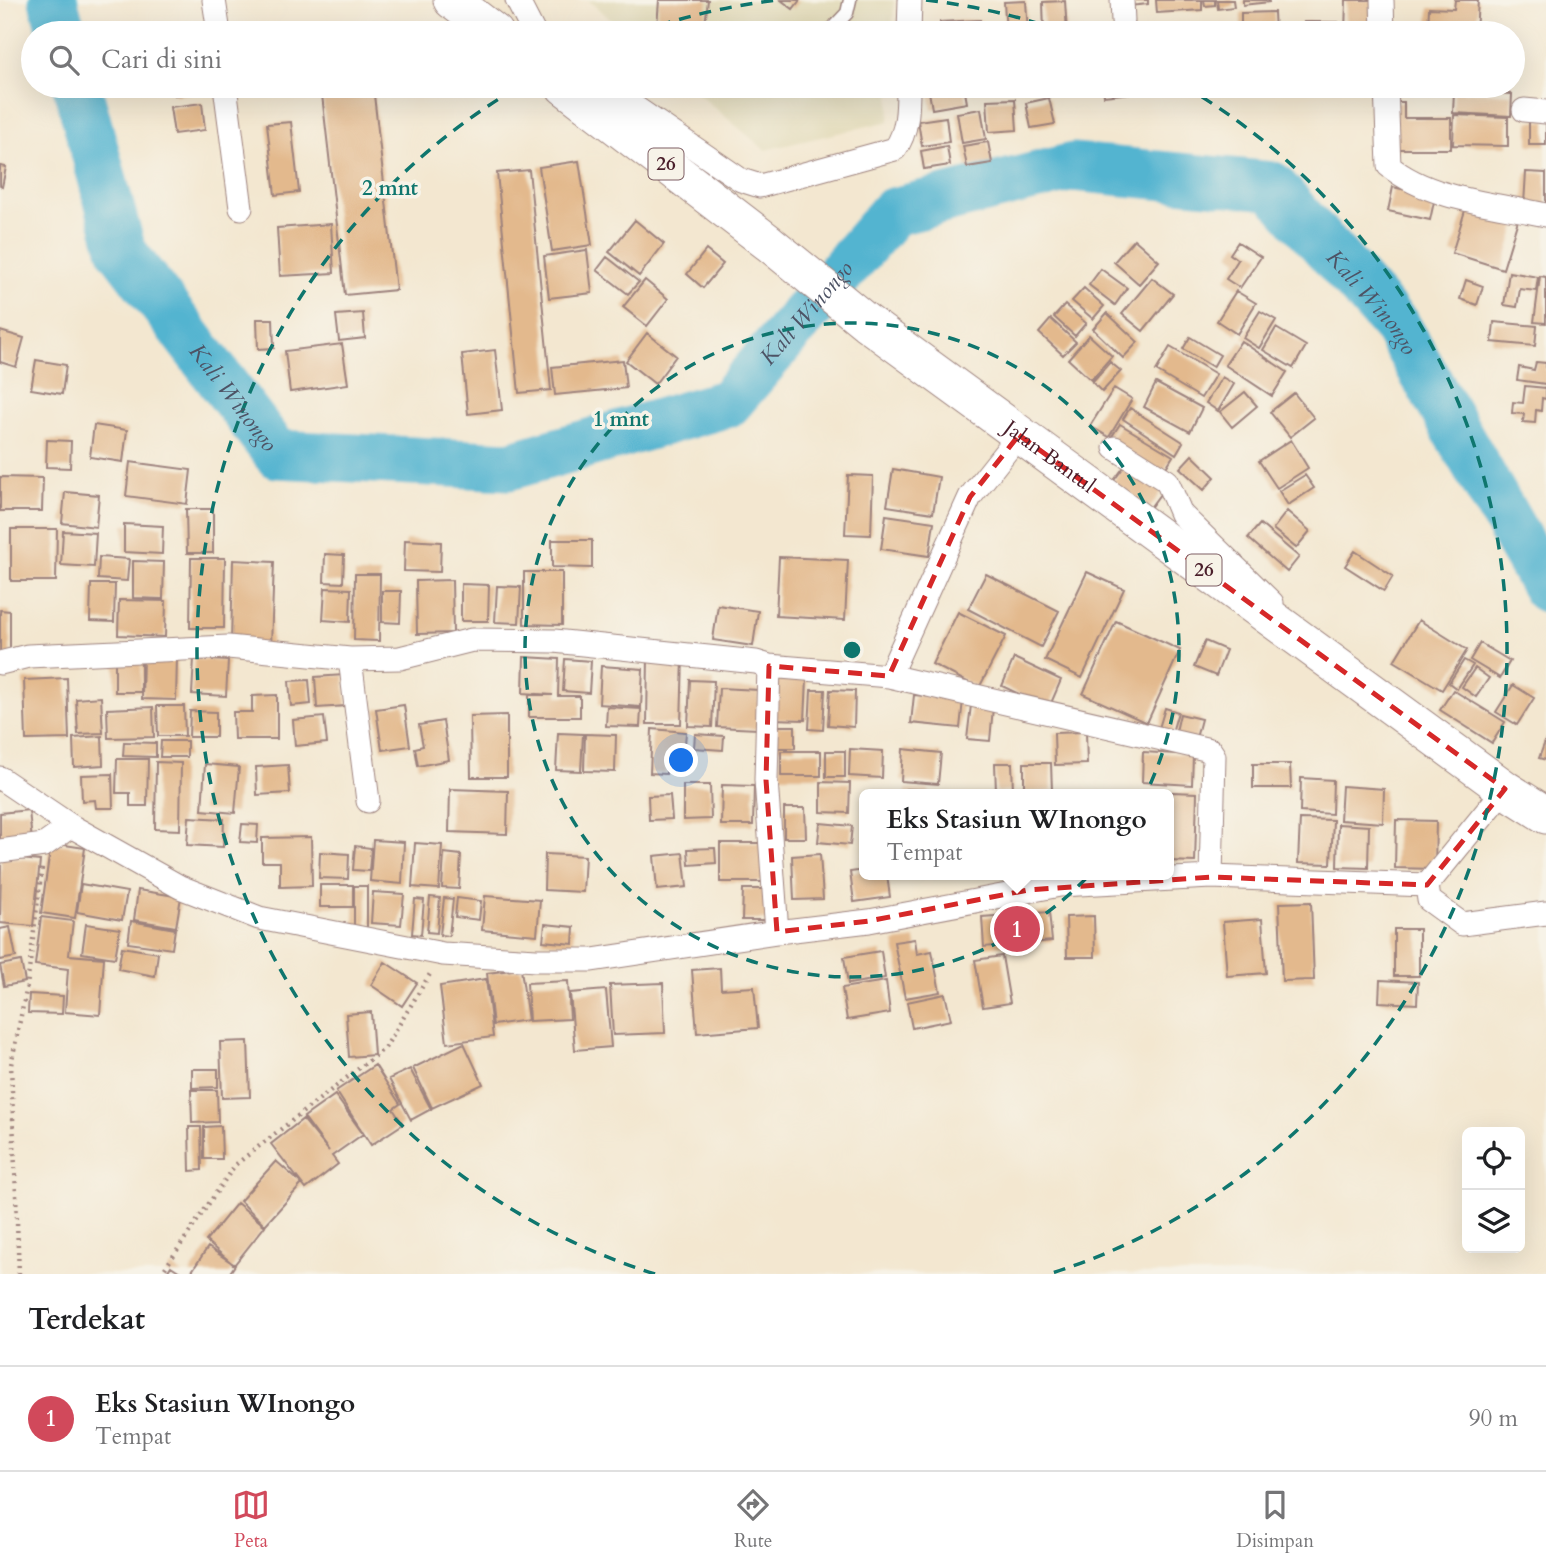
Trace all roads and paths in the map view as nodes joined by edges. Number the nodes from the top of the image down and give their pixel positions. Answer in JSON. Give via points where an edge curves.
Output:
{"nodes":[{"id":1,"x":214,"y":0,"type":"edge"},
{"id":2,"x":452,"y":0,"type":"edge"},
{"id":3,"x":517,"y":0,"type":"edge"},
{"id":4,"x":850,"y":0,"type":"edge"},
{"id":5,"x":910,"y":0,"type":"edge"},
{"id":6,"x":1382,"y":0,"type":"edge"},
{"id":7,"x":217,"y":21,"type":"edge"},
{"id":8,"x":479,"y":21,"type":"edge"},
{"id":9,"x":528,"y":21,"type":"edge"},
{"id":10,"x":839,"y":21,"type":"edge"},
{"id":11,"x":909,"y":21,"type":"edge"},
{"id":12,"x":1383,"y":21,"type":"edge"},
{"id":13,"x":227,"y":98,"type":"edge"},
{"id":14,"x":580,"y":98,"type":"edge"},
{"id":15,"x":621,"y":98,"type":"edge"},
{"id":16,"x":908,"y":98,"type":"edge"},
{"id":17,"x":1386,"y":98,"type":"edge"},
{"id":18,"x":241,"y":208,"type":"dead end"},
{"id":19,"x":1546,"y":215,"type":"edge"},
{"id":20,"x":1011,"y":445,"type":"junction"},
{"id":21,"x":1115,"y":449,"type":"dead end"},
{"id":22,"x":1270,"y":618,"type":"junction"},
{"id":23,"x":350,"y":659,"type":"junction"},
{"id":24,"x":0,"y":663,"type":"edge"},
{"id":25,"x":769,"y":666,"type":"junction"},
{"id":26,"x":889,"y":676,"type":"junction"},
{"id":27,"x":0,"y":778,"type":"edge"},
{"id":28,"x":1497,"y":798,"type":"junction"},
{"id":29,"x":368,"y":801,"type":"dead end"},
{"id":30,"x":1546,"y":815,"type":"edge"},
{"id":31,"x":71,"y":826,"type":"junction"},
{"id":32,"x":44,"y":845,"type":"junction"},
{"id":33,"x":0,"y":851,"type":"edge"},
{"id":34,"x":1211,"y":877,"type":"junction"},
{"id":35,"x":1174,"y":879,"type":"edge"},
{"id":36,"x":1154,"y":880,"type":"edge"},
{"id":37,"x":1427,"y":886,"type":"junction"},
{"id":38,"x":1546,"y":913,"type":"edge"},
{"id":39,"x":777,"y":932,"type":"junction"},
{"id":40,"x":443,"y":954,"type":"junction"},
{"id":41,"x":19,"y":1274,"type":"edge"},
{"id":42,"x":161,"y":1274,"type":"edge"}],
"edges":[{"from":1,"to":7,"type":"street"},
{"from":2,"to":8,"type":"main road"},
{"from":3,"to":9,"type":"street"},
{"from":4,"to":10,"type":"lane"},
{"from":5,"to":11,"type":"street"},
{"from":6,"to":12,"type":"street"},
{"from":13,"to":18,"type":"street"},
{"from":14,"to":20,"type":"main road","name":"Jalan Bantul","number":"26","via":[[769,243]]},
{"from":15,"to":16,"type":"street","via":[[741,180],[760,186],[895,149]]},
{"from":17,"to":19,"type":"street","via":[[1389,166],[1403,177],[1432,190]]},
{"from":20,"to":22,"type":"main road","name":"Jalan Bantul","number":"26"},
{"from":20,"to":26,"type":"street","via":[[970,497]]},
{"from":21,"to":22,"type":"street","via":[[1167,481],[1181,514],[1271,600],[1275,610]]},
{"from":22,"to":28,"type":"main road","name":"Jalan Bantul","number":"26"},
{"from":23,"to":24,"type":"street","via":[[228,647],[28,656]]},
{"from":23,"to":25,"type":"street","via":[[400,658],[472,640],[554,641]]},
{"from":23,"to":29,"type":"street"},
{"from":25,"to":26,"type":"street"},
{"from":25,"to":39,"type":"street","via":[[766,780]]},
{"from":26,"to":34,"type":"street","via":[[1210,750],[1214,756]]},
{"from":27,"to":31,"type":"street"},
{"from":28,"to":30,"type":"main road","name":"Jalan Bantul","number":"26"},
{"from":28,"to":37,"type":"street"},
{"from":31,"to":32,"type":"street"},
{"from":31,"to":40,"type":"street","via":[[180,887],[259,918]]},
{"from":32,"to":33,"type":"street"},
{"from":32,"to":41,"type":"path","via":[[36,926],[11,1065]]},
{"from":34,"to":35,"type":"street"},
{"from":34,"to":37,"type":"street"},
{"from":36,"to":39,"type":"street","via":[[1060,885],[869,921]]},
{"from":37,"to":38,"type":"street","via":[[1429,900],[1462,924]]},
{"from":39,"to":40,"type":"street","via":[[592,960]]},
{"from":40,"to":42,"type":"path","via":[[385,1048],[235,1165]]}]}
